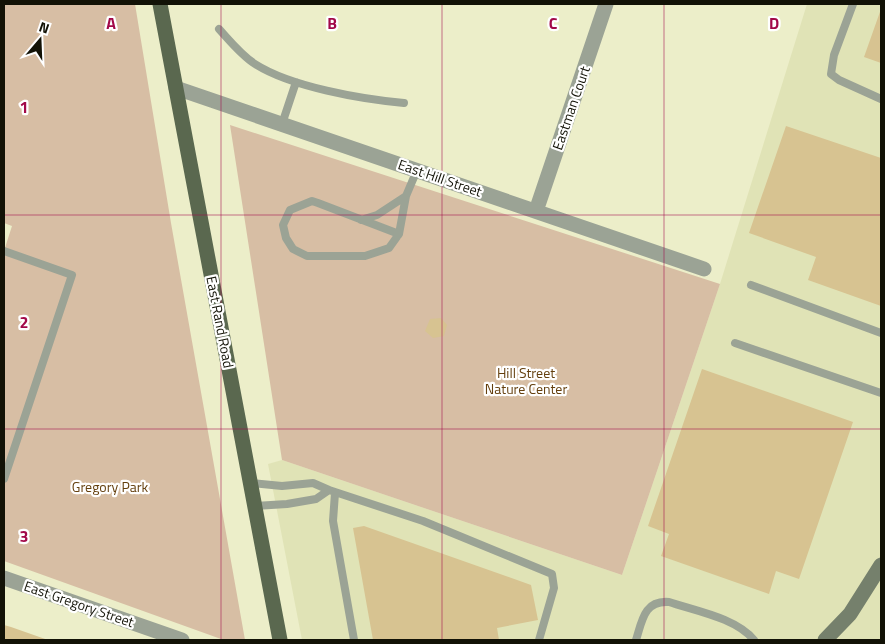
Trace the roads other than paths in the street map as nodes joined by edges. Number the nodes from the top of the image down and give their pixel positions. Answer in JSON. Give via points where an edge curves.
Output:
{"nodes":[{"id":1,"x":160,"y":4,"type":"edge"},
{"id":2,"x":606,"y":4,"type":"edge"},
{"id":3,"x":853,"y":4,"type":"edge"},
{"id":4,"x":219,"y":29,"type":"dead end"},
{"id":5,"x":296,"y":82,"type":"junction"},
{"id":6,"x":176,"y":88,"type":"junction"},
{"id":7,"x":881,"y":99,"type":"edge"},
{"id":8,"x":404,"y":103,"type":"dead end"},
{"id":9,"x":282,"y":124,"type":"junction"},
{"id":10,"x":417,"y":170,"type":"junction"},
{"id":11,"x":406,"y":196,"type":"junction"},
{"id":12,"x":536,"y":212,"type":"junction"},
{"id":13,"x":361,"y":220,"type":"junction"},
{"id":14,"x":399,"y":234,"type":"junction"},
{"id":15,"x":4,"y":251,"type":"edge"},
{"id":16,"x":704,"y":269,"type":"dead end"},
{"id":17,"x":751,"y":285,"type":"dead end"},
{"id":18,"x":881,"y":333,"type":"edge"},
{"id":19,"x":736,"y":343,"type":"dead end"},
{"id":20,"x":881,"y":393,"type":"edge"},
{"id":21,"x":4,"y":480,"type":"edge"},
{"id":22,"x":251,"y":483,"type":"junction"},
{"id":23,"x":332,"y":491,"type":"junction"},
{"id":24,"x":255,"y":506,"type":"junction"},
{"id":25,"x":881,"y":565,"type":"edge"},
{"id":26,"x":4,"y":578,"type":"edge"},
{"id":27,"x":182,"y":640,"type":"edge"},
{"id":28,"x":280,"y":640,"type":"edge"},
{"id":29,"x":354,"y":640,"type":"edge"},
{"id":30,"x":539,"y":640,"type":"edge"},
{"id":31,"x":636,"y":640,"type":"edge"},
{"id":32,"x":754,"y":640,"type":"edge"},
{"id":33,"x":825,"y":640,"type":"edge"}],
"edges":[{"from":1,"to":6,"type":"main road","name":"East Rand Road"},
{"from":2,"to":12,"type":"street","name":"Eastman Court"},
{"from":3,"to":7,"type":"lane","via":[[834,55],[831,74]]},
{"from":4,"to":5,"type":"lane","via":[[254,63]]},
{"from":5,"to":8,"type":"lane","via":[[379,101]]},
{"from":5,"to":9,"type":"lane"},
{"from":6,"to":9,"type":"street","name":"East Hill Street"},
{"from":6,"to":22,"type":"main road","name":"East Rand Road"},
{"from":9,"to":10,"type":"street","name":"East Hill Street"},
{"from":10,"to":11,"type":"lane"},
{"from":10,"to":12,"type":"street","name":"East Hill Street"},
{"from":11,"to":13,"type":"lane","via":[[377,215]]},
{"from":11,"to":14,"type":"lane"},
{"from":12,"to":16,"type":"street","name":"East Hill Street"},
{"from":13,"to":14,"type":"lane"},
{"from":13,"to":14,"type":"lane","via":[[312,201],[290,210],[283,225],[293,249],[307,256],[365,256],[389,248]]},
{"from":15,"to":21,"type":"lane","via":[[72,275]]},
{"from":17,"to":18,"type":"lane"},
{"from":19,"to":20,"type":"lane"},
{"from":22,"to":23,"type":"lane","via":[[282,486],[312,483]]},
{"from":22,"to":24,"type":"main road","name":"East Rand Road"},
{"from":23,"to":24,"type":"lane","via":[[316,499]]},
{"from":23,"to":29,"type":"lane","via":[[333,521]]},
{"from":23,"to":30,"type":"lane","via":[[423,520],[552,574],[554,588]]},
{"from":24,"to":28,"type":"main road","name":"East Rand Road"},
{"from":25,"to":33,"type":"street","via":[[850,614]]},
{"from":26,"to":27,"type":"street","name":"East Gregory Street"},
{"from":31,"to":32,"type":"lane","via":[[645,613],[651,604],[660,601],[725,620],[744,630]]}]}
